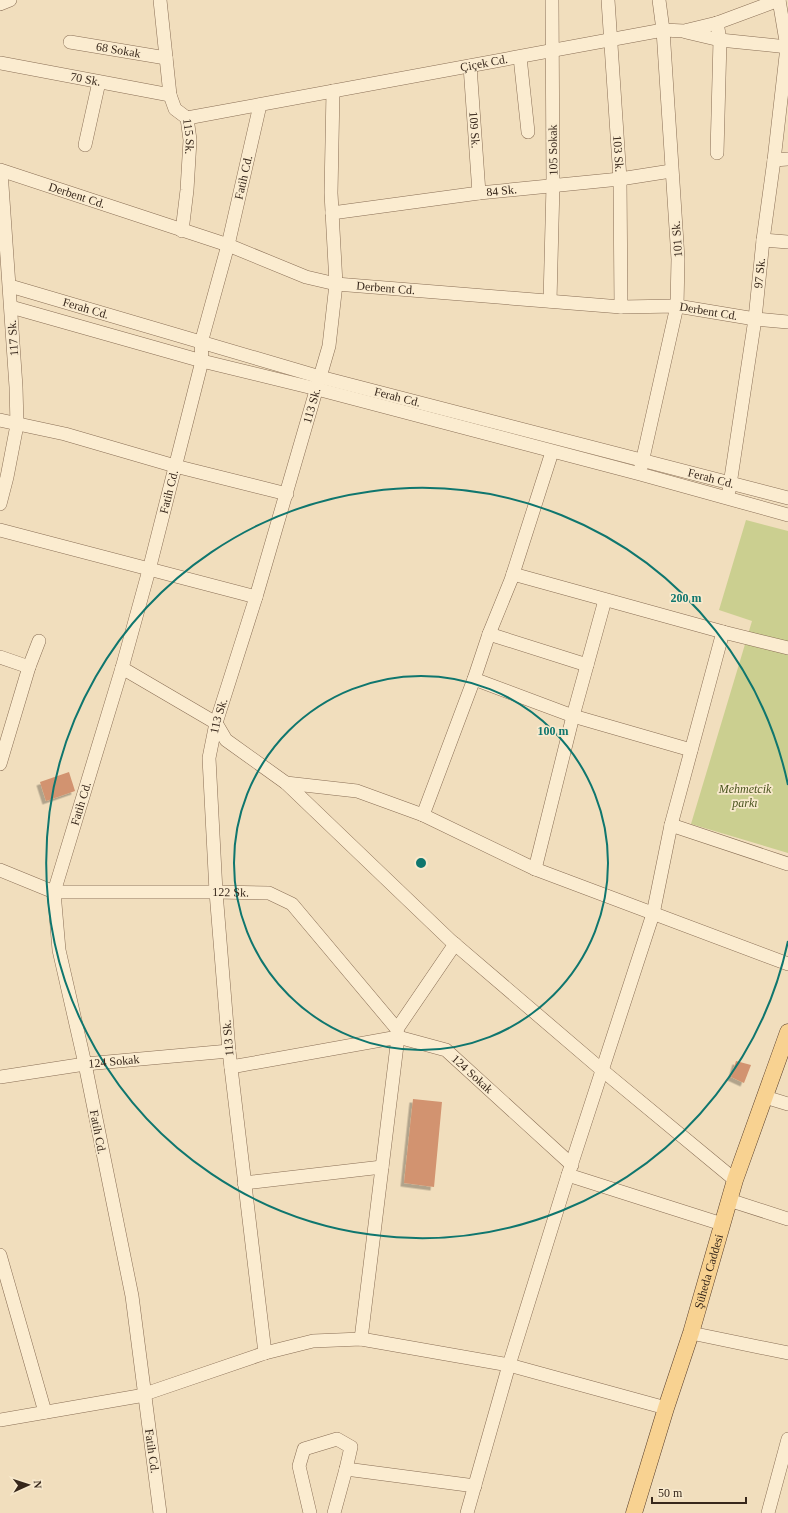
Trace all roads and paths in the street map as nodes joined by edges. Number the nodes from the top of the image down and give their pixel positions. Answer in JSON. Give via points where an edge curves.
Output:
{"nodes":[{"id":1,"x":10,"y":0,"type":"edge"},
{"id":2,"x":160,"y":0,"type":"edge"},
{"id":3,"x":552,"y":0,"type":"edge"},
{"id":4,"x":608,"y":0,"type":"edge"},
{"id":5,"x":659,"y":0,"type":"edge"},
{"id":6,"x":779,"y":0,"type":"edge"},
{"id":7,"x":0,"y":4,"type":"edge"},
{"id":8,"x":788,"y":13,"type":"edge"},
{"id":9,"x":717,"y":23,"type":"junction"},
{"id":10,"x":662,"y":30,"type":"junction"},
{"id":11,"x":684,"y":31,"type":"junction"},
{"id":12,"x":612,"y":40,"type":"junction"},
{"id":13,"x":720,"y":40,"type":"junction"},
{"id":14,"x":70,"y":42,"type":"dead end"},
{"id":15,"x":788,"y":47,"type":"edge"},
{"id":16,"x":551,"y":51,"type":"junction"},
{"id":17,"x":520,"y":57,"type":"junction"},
{"id":18,"x":166,"y":58,"type":"junction"},
{"id":19,"x":0,"y":63,"type":"edge"},
{"id":20,"x":470,"y":66,"type":"junction"},
{"id":21,"x":98,"y":82,"type":"junction"},
{"id":22,"x":333,"y":91,"type":"junction"},
{"id":23,"x":170,"y":95,"type":"junction"},
{"id":24,"x":260,"y":105,"type":"junction"},
{"id":25,"x":187,"y":118,"type":"junction"},
{"id":26,"x":528,"y":132,"type":"dead end"},
{"id":27,"x":85,"y":145,"type":"dead end"},
{"id":28,"x":717,"y":153,"type":"dead end"},
{"id":29,"x":788,"y":159,"type":"edge"},
{"id":30,"x":774,"y":160,"type":"junction"},
{"id":31,"x":1,"y":171,"type":"edge"},
{"id":32,"x":671,"y":171,"type":"junction"},
{"id":33,"x":620,"y":179,"type":"junction"},
{"id":34,"x":553,"y":185,"type":"junction"},
{"id":35,"x":479,"y":193,"type":"junction"},
{"id":36,"x":2,"y":213,"type":"edge"},
{"id":37,"x":332,"y":213,"type":"junction"},
{"id":38,"x":182,"y":231,"type":"junction"},
{"id":39,"x":763,"y":240,"type":"junction"},
{"id":40,"x":788,"y":242,"type":"edge"},
{"id":41,"x":228,"y":245,"type":"junction"},
{"id":42,"x":336,"y":284,"type":"junction"},
{"id":43,"x":10,"y":286,"type":"junction"},
{"id":44,"x":550,"y":301,"type":"junction"},
{"id":45,"x":677,"y":306,"type":"junction"},
{"id":46,"x":11,"y":307,"type":"junction"},
{"id":47,"x":621,"y":307,"type":"junction"},
{"id":48,"x":755,"y":319,"type":"junction"},
{"id":49,"x":788,"y":322,"type":"edge"},
{"id":50,"x":201,"y":343,"type":"junction"},
{"id":51,"x":202,"y":362,"type":"junction"},
{"id":52,"x":319,"y":383,"type":"junction"},
{"id":53,"x":0,"y":420,"type":"edge"},
{"id":54,"x":16,"y":425,"type":"junction"},
{"id":55,"x":552,"y":452,"type":"junction"},
{"id":56,"x":643,"y":460,"type":"junction"},
{"id":57,"x":175,"y":466,"type":"junction"},
{"id":58,"x":640,"y":474,"type":"junction"},
{"id":59,"x":730,"y":483,"type":"junction"},
{"id":60,"x":287,"y":494,"type":"junction"},
{"id":61,"x":728,"y":498,"type":"junction"},
{"id":62,"x":788,"y":498,"type":"edge"},
{"id":63,"x":0,"y":504,"type":"edge"},
{"id":64,"x":788,"y":515,"type":"edge"},
{"id":65,"x":0,"y":530,"type":"edge"},
{"id":66,"x":149,"y":570,"type":"junction"},
{"id":67,"x":512,"y":574,"type":"junction"},
{"id":68,"x":256,"y":597,"type":"junction"},
{"id":69,"x":605,"y":600,"type":"junction"},
{"id":70,"x":723,"y":632,"type":"junction"},
{"id":71,"x":489,"y":634,"type":"junction"},
{"id":72,"x":39,"y":641,"type":"dead end"},
{"id":73,"x":788,"y":648,"type":"edge"},
{"id":74,"x":0,"y":657,"type":"edge"},
{"id":75,"x":587,"y":664,"type":"junction"},
{"id":76,"x":29,"y":667,"type":"junction"},
{"id":77,"x":122,"y":668,"type":"junction"},
{"id":78,"x":474,"y":679,"type":"junction"},
{"id":79,"x":573,"y":716,"type":"junction"},
{"id":80,"x":216,"y":723,"type":"junction"},
{"id":81,"x":691,"y":750,"type":"junction"},
{"id":82,"x":0,"y":764,"type":"edge"},
{"id":83,"x":286,"y":782,"type":"junction"},
{"id":84,"x":423,"y":815,"type":"junction"},
{"id":85,"x":671,"y":825,"type":"junction"},
{"id":86,"x":788,"y":864,"type":"edge"},
{"id":87,"x":535,"y":869,"type":"junction"},
{"id":88,"x":0,"y":870,"type":"edge"},
{"id":89,"x":54,"y":892,"type":"junction"},
{"id":90,"x":216,"y":892,"type":"junction"},
{"id":91,"x":653,"y":914,"type":"junction"},
{"id":92,"x":455,"y":944,"type":"junction"},
{"id":93,"x":788,"y":964,"type":"edge"},
{"id":94,"x":788,"y":1032,"type":"edge"},
{"id":95,"x":398,"y":1033,"type":"junction"},
{"id":96,"x":229,"y":1051,"type":"junction"},
{"id":97,"x":85,"y":1064,"type":"junction"},
{"id":98,"x":231,"y":1067,"type":"junction"},
{"id":99,"x":602,"y":1070,"type":"junction"},
{"id":100,"x":0,"y":1077,"type":"edge"},
{"id":101,"x":765,"y":1097,"type":"junction"},
{"id":102,"x":788,"y":1104,"type":"edge"},
{"id":103,"x":382,"y":1167,"type":"junction"},
{"id":104,"x":570,"y":1170,"type":"junction"},
{"id":105,"x":735,"y":1180,"type":"junction"},
{"id":106,"x":244,"y":1183,"type":"junction"},
{"id":107,"x":729,"y":1200,"type":"junction"},
{"id":108,"x":788,"y":1219,"type":"edge"},
{"id":109,"x":722,"y":1224,"type":"junction"},
{"id":110,"x":0,"y":1255,"type":"edge"},
{"id":111,"x":691,"y":1333,"type":"junction"},
{"id":112,"x":361,"y":1339,"type":"junction"},
{"id":113,"x":265,"y":1353,"type":"junction"},
{"id":114,"x":788,"y":1353,"type":"edge"},
{"id":115,"x":509,"y":1365,"type":"junction"},
{"id":116,"x":144,"y":1395,"type":"junction"},
{"id":117,"x":666,"y":1408,"type":"junction"},
{"id":118,"x":44,"y":1412,"type":"junction"},
{"id":119,"x":0,"y":1420,"type":"edge"},
{"id":120,"x":788,"y":1439,"type":"edge"},
{"id":121,"x":346,"y":1468,"type":"junction"},
{"id":122,"x":475,"y":1486,"type":"junction"},
{"id":123,"x":160,"y":1513,"type":"edge"},
{"id":124,"x":310,"y":1513,"type":"edge"},
{"id":125,"x":334,"y":1513,"type":"edge"},
{"id":126,"x":467,"y":1513,"type":"edge"},
{"id":127,"x":634,"y":1513,"type":"edge"},
{"id":128,"x":768,"y":1513,"type":"edge"}],
"edges":[{"from":1,"to":7,"type":"street"},
{"from":2,"to":18,"type":"street","name":"115 Sk."},
{"from":3,"to":16,"type":"street","name":"105 Sokak"},
{"from":4,"to":12,"type":"street","name":"103 Sk."},
{"from":5,"to":10,"type":"street","name":"101 Sk."},
{"from":6,"to":8,"type":"street"},
{"from":6,"to":9,"type":"street","name":"Çiçek Cd."},
{"from":6,"to":15,"type":"street","name":"97 Sk."},
{"from":9,"to":11,"type":"street","name":"Çiçek Cd."},
{"from":9,"to":13,"type":"street"},
{"from":10,"to":11,"type":"street","name":"Çiçek Cd."},
{"from":10,"to":12,"type":"street","name":"Çiçek Cd."},
{"from":10,"to":32,"type":"street","name":"101 Sk."},
{"from":11,"to":13,"type":"street"},
{"from":12,"to":16,"type":"street","name":"Çiçek Cd."},
{"from":12,"to":33,"type":"street","name":"103 Sk."},
{"from":13,"to":15,"type":"street"},
{"from":13,"to":28,"type":"street"},
{"from":14,"to":18,"type":"street","name":"68 Sokak"},
{"from":15,"to":30,"type":"street","name":"97 Sk."},
{"from":16,"to":17,"type":"street","name":"Çiçek Cd."},
{"from":16,"to":34,"type":"street","name":"105 Sokak"},
{"from":17,"to":20,"type":"street","name":"Çiçek Cd."},
{"from":17,"to":26,"type":"street"},
{"from":18,"to":23,"type":"street","name":"115 Sk."},
{"from":19,"to":21,"type":"street","name":"70 Sk."},
{"from":20,"to":22,"type":"street","name":"Çiçek Cd."},
{"from":20,"to":35,"type":"street","name":"109 Sk."},
{"from":21,"to":23,"type":"street","name":"70 Sk."},
{"from":21,"to":27,"type":"street"},
{"from":22,"to":24,"type":"street","name":"Çiçek Cd."},
{"from":22,"to":37,"type":"street","name":"113 Sk."},
{"from":23,"to":25,"type":"street","name":"115 Sk.","via":[[175,109]]},
{"from":24,"to":25,"type":"street","name":"Çiçek Cd."},
{"from":24,"to":41,"type":"street","name":"Fatih Cd."},
{"from":25,"to":38,"type":"street","name":"115 Sk.","via":[[190,140]]},
{"from":29,"to":30,"type":"street"},
{"from":30,"to":39,"type":"street","name":"97 Sk."},
{"from":31,"to":36,"type":"street","name":"117 Sk."},
{"from":31,"to":38,"type":"street","name":"Derbent Cd."},
{"from":32,"to":33,"type":"street","name":"84 Sk."},
{"from":32,"to":45,"type":"street","name":"101 Sk.","via":[[678,259]]},
{"from":33,"to":34,"type":"street","name":"84 Sk."},
{"from":33,"to":47,"type":"street","name":"103 Sk."},
{"from":34,"to":35,"type":"street","name":"84 Sk."},
{"from":34,"to":44,"type":"street","name":"105 Sokak"},
{"from":35,"to":37,"type":"street","name":"84 Sk."},
{"from":36,"to":43,"type":"street","name":"117 Sk."},
{"from":37,"to":42,"type":"street","name":"113 Sk."},
{"from":38,"to":41,"type":"street","name":"Derbent Cd."},
{"from":39,"to":40,"type":"street"},
{"from":39,"to":48,"type":"street","name":"97 Sk."},
{"from":41,"to":42,"type":"street","name":"Derbent Cd.","via":[[306,277]]},
{"from":41,"to":50,"type":"street","name":"Fatih Cd."},
{"from":42,"to":44,"type":"street","name":"Derbent Cd."},
{"from":42,"to":52,"type":"street","name":"113 Sk.","via":[[329,346]]},
{"from":43,"to":46,"type":"street","name":"117 Sk."},
{"from":43,"to":50,"type":"street","name":"Ferah Cd."},
{"from":44,"to":47,"type":"street","name":"Derbent Cd."},
{"from":45,"to":47,"type":"street","name":"Derbent Cd."},
{"from":45,"to":48,"type":"street","name":"Derbent Cd."},
{"from":45,"to":56,"type":"street","name":"101 Sk."},
{"from":46,"to":51,"type":"street","name":"Ferah Cd."},
{"from":46,"to":54,"type":"street","name":"117 Sk."},
{"from":48,"to":49,"type":"street","name":"Derbent Cd."},
{"from":48,"to":59,"type":"street","name":"97 Sk."},
{"from":50,"to":51,"type":"street","name":"Fatih Cd."},
{"from":50,"to":52,"type":"street","name":"Ferah Cd."},
{"from":51,"to":52,"type":"street","name":"Ferah Cd."},
{"from":51,"to":57,"type":"street","name":"Fatih Cd."},
{"from":52,"to":55,"type":"street","name":"Ferah Cd."},
{"from":52,"to":56,"type":"street","name":"Ferah Cd."},
{"from":52,"to":60,"type":"street","name":"113 Sk."},
{"from":53,"to":54,"type":"street"},
{"from":54,"to":57,"type":"street","via":[[64,434]]},
{"from":54,"to":63,"type":"street","name":"117 Sk."},
{"from":55,"to":58,"type":"street","name":"Ferah Cd."},
{"from":55,"to":67,"type":"street"},
{"from":56,"to":58,"type":"street","name":"101 Sk."},
{"from":56,"to":59,"type":"street","name":"Ferah Cd."},
{"from":57,"to":60,"type":"street"},
{"from":57,"to":66,"type":"street","name":"Fatih Cd."},
{"from":58,"to":61,"type":"street","name":"Ferah Cd."},
{"from":59,"to":61,"type":"street","name":"97 Sk."},
{"from":59,"to":62,"type":"street","name":"Ferah Cd."},
{"from":60,"to":68,"type":"street","name":"113 Sk."},
{"from":61,"to":64,"type":"street","name":"Ferah Cd."},
{"from":65,"to":66,"type":"street"},
{"from":66,"to":68,"type":"street"},
{"from":66,"to":77,"type":"street","name":"Fatih Cd."},
{"from":67,"to":69,"type":"street"},
{"from":67,"to":71,"type":"street"},
{"from":68,"to":80,"type":"street","name":"113 Sk."},
{"from":69,"to":70,"type":"street"},
{"from":69,"to":75,"type":"street"},
{"from":70,"to":73,"type":"street"},
{"from":70,"to":81,"type":"street"},
{"from":71,"to":75,"type":"street"},
{"from":71,"to":78,"type":"street"},
{"from":72,"to":76,"type":"street"},
{"from":74,"to":76,"type":"street"},
{"from":75,"to":79,"type":"street"},
{"from":76,"to":82,"type":"street"},
{"from":77,"to":80,"type":"street"},
{"from":77,"to":89,"type":"street","name":"Fatih Cd."},
{"from":78,"to":79,"type":"street"},
{"from":78,"to":84,"type":"street"},
{"from":79,"to":81,"type":"street"},
{"from":79,"to":87,"type":"street"},
{"from":80,"to":83,"type":"street","via":[[226,740]]},
{"from":80,"to":90,"type":"street","name":"113 Sk.","via":[[209,758]]},
{"from":81,"to":85,"type":"street"},
{"from":83,"to":84,"type":"street","via":[[357,791]]},
{"from":83,"to":92,"type":"street"},
{"from":84,"to":87,"type":"street"},
{"from":85,"to":86,"type":"street"},
{"from":85,"to":91,"type":"street"},
{"from":87,"to":91,"type":"street"},
{"from":88,"to":89,"type":"street","name":"122 Sk."},
{"from":89,"to":90,"type":"street","name":"122 Sk."},
{"from":89,"to":97,"type":"street","name":"Fatih Cd.","via":[[59,950]]},
{"from":90,"to":95,"type":"street","name":"122 Sk.","via":[[269,894],[292,904]]},
{"from":90,"to":96,"type":"street","name":"113 Sk."},
{"from":91,"to":93,"type":"street"},
{"from":91,"to":99,"type":"street"},
{"from":92,"to":95,"type":"street"},
{"from":92,"to":99,"type":"street"},
{"from":94,"to":101,"type":"main road","name":"Şüheda Caddesi"},
{"from":95,"to":98,"type":"street","name":"124 Sokak"},
{"from":95,"to":103,"type":"street"},
{"from":95,"to":104,"type":"street","name":"124 Sokak","via":[[446,1050]]},
{"from":96,"to":97,"type":"street","name":"124 Sokak"},
{"from":96,"to":98,"type":"street","name":"113 Sk."},
{"from":97,"to":100,"type":"street","name":"124 Sokak"},
{"from":97,"to":116,"type":"street","name":"Fatih Cd.","via":[[132,1296]]},
{"from":98,"to":106,"type":"street","name":"113 Sk."},
{"from":99,"to":104,"type":"street"},
{"from":99,"to":105,"type":"street"},
{"from":101,"to":102,"type":"street"},
{"from":101,"to":105,"type":"main road","name":"Şüheda Caddesi"},
{"from":103,"to":106,"type":"street"},
{"from":103,"to":112,"type":"street"},
{"from":104,"to":109,"type":"street"},
{"from":104,"to":115,"type":"street"},
{"from":105,"to":107,"type":"main road","name":"Şüheda Caddesi"},
{"from":106,"to":113,"type":"street","name":"113 Sk."},
{"from":107,"to":108,"type":"street"},
{"from":107,"to":109,"type":"main road","name":"Şüheda Caddesi"},
{"from":109,"to":111,"type":"main road","name":"Şüheda Caddesi"},
{"from":110,"to":118,"type":"street"},
{"from":111,"to":114,"type":"street"},
{"from":111,"to":117,"type":"main road","name":"Şüheda Caddesi"},
{"from":112,"to":113,"type":"street","via":[[313,1341]]},
{"from":112,"to":115,"type":"street"},
{"from":113,"to":116,"type":"street"},
{"from":115,"to":117,"type":"street"},
{"from":115,"to":122,"type":"street"},
{"from":116,"to":118,"type":"street"},
{"from":116,"to":123,"type":"street","name":"Fatih Cd."},
{"from":117,"to":127,"type":"main road","name":"Şüheda Caddesi"},
{"from":118,"to":119,"type":"street"},
{"from":120,"to":128,"type":"street"},
{"from":121,"to":122,"type":"street"},
{"from":121,"to":124,"type":"street","via":[[350,1446],[337,1439],[304,1449],[299,1466]]},
{"from":121,"to":125,"type":"street"},
{"from":122,"to":126,"type":"street"}]}
